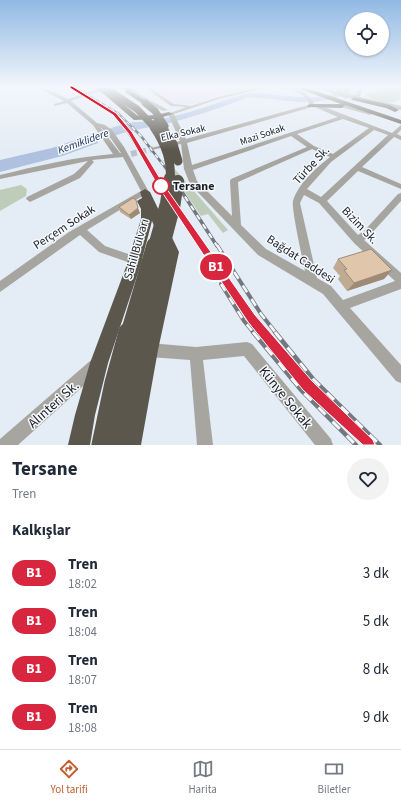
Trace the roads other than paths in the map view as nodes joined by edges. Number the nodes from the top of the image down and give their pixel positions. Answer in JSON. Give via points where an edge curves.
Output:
{"nodes":[{"id":1,"x":76,"y":108,"type":"edge"},
{"id":2,"x":125,"y":108,"type":"edge"},
{"id":3,"x":131,"y":108,"type":"edge"},
{"id":4,"x":136,"y":108,"type":"edge"},
{"id":5,"x":151,"y":108,"type":"edge"},
{"id":6,"x":163,"y":108,"type":"edge"},
{"id":7,"x":168,"y":108,"type":"edge"},
{"id":8,"x":186,"y":108,"type":"edge"},
{"id":9,"x":292,"y":108,"type":"edge"},
{"id":10,"x":323,"y":108,"type":"edge"},
{"id":11,"x":364,"y":108,"type":"edge"},
{"id":12,"x":370,"y":108,"type":"edge"},
{"id":13,"x":373,"y":108,"type":"edge"},
{"id":14,"x":395,"y":108,"type":"edge"},
{"id":15,"x":171,"y":112,"type":"junction"},
{"id":16,"x":343,"y":117,"type":"junction"},
{"id":17,"x":401,"y":117,"type":"edge"},
{"id":18,"x":401,"y":123,"type":"edge"},
{"id":19,"x":401,"y":127,"type":"edge"},
{"id":20,"x":373,"y":128,"type":"junction"},
{"id":21,"x":168,"y":131,"type":"junction"},
{"id":22,"x":292,"y":134,"type":"junction"},
{"id":23,"x":397,"y":136,"type":"edge"},
{"id":24,"x":184,"y":142,"type":"junction"},
{"id":25,"x":312,"y":147,"type":"junction"},
{"id":26,"x":153,"y":149,"type":"tunnel mouth"},
{"id":27,"x":125,"y":155,"type":"junction"},
{"id":28,"x":333,"y":156,"type":"junction"},
{"id":29,"x":91,"y":162,"type":"dead end"},
{"id":30,"x":358,"y":168,"type":"junction"},
{"id":31,"x":188,"y":170,"type":"junction"},
{"id":32,"x":0,"y":176,"type":"edge"},
{"id":33,"x":401,"y":187,"type":"edge"},
{"id":34,"x":302,"y":190,"type":"junction"},
{"id":35,"x":143,"y":193,"type":"junction"},
{"id":36,"x":401,"y":196,"type":"edge"},
{"id":37,"x":30,"y":199,"type":"dead end"},
{"id":38,"x":322,"y":201,"type":"junction"},
{"id":39,"x":237,"y":227,"type":"junction"},
{"id":40,"x":81,"y":230,"type":"junction"},
{"id":41,"x":357,"y":240,"type":"junction"},
{"id":42,"x":134,"y":261,"type":"junction"},
{"id":43,"x":169,"y":267,"type":"junction"},
{"id":44,"x":401,"y":280,"type":"edge"},
{"id":45,"x":312,"y":281,"type":"junction"},
{"id":46,"x":401,"y":284,"type":"edge"},
{"id":47,"x":0,"y":287,"type":"edge"},
{"id":48,"x":340,"y":306,"type":"junction"},
{"id":49,"x":149,"y":350,"type":"junction"},
{"id":50,"x":196,"y":354,"type":"junction"},
{"id":51,"x":99,"y":363,"type":"junction"},
{"id":52,"x":401,"y":376,"type":"edge"},
{"id":53,"x":6,"y":445,"type":"edge"},
{"id":54,"x":79,"y":445,"type":"edge"},
{"id":55,"x":101,"y":445,"type":"edge"},
{"id":56,"x":120,"y":445,"type":"edge"},
{"id":57,"x":130,"y":445,"type":"edge"},
{"id":58,"x":205,"y":445,"type":"edge"},
{"id":59,"x":325,"y":445,"type":"edge"}],
"edges":[{"from":1,"to":27,"type":"street","via":[[99,127]]},
{"from":2,"to":15,"type":"highway","via":[[134,116],[145,118]]},
{"from":3,"to":21,"type":"highway","bridge":true},
{"from":4,"to":21,"type":"highway","name":"Sahil Bulvarı","bridge":true},
{"from":5,"to":21,"type":"highway","bridge":true},
{"from":6,"to":15,"type":"street"},
{"from":7,"to":15,"type":"street"},
{"from":8,"to":15,"type":"street"},
{"from":9,"to":24,"type":"street","name":"Elka Sokak"},
{"from":10,"to":16,"type":"street"},
{"from":11,"to":18,"type":"highway"},
{"from":12,"to":17,"type":"highway"},
{"from":13,"to":14,"type":"highway","via":[[382,110]]},
{"from":15,"to":21,"type":"street","name":"Bağdat Caddesi"},
{"from":16,"to":20,"type":"street"},
{"from":16,"to":22,"type":"street","name":"Mazi Sokak"},
{"from":19,"to":23,"type":"street"},
{"from":20,"to":23,"type":"street"},
{"from":20,"to":28,"type":"street","name":"Türbe Sk."},
{"from":21,"to":24,"type":"street","name":"Bağdat Caddesi"},
{"from":21,"to":55,"type":"highway","name":"Sahil Bulvarı","bridge":true,"via":[[172,172],[170,184],[115,378]]},
{"from":21,"to":56,"type":"highway","name":"Sahil Bulvarı","bridge":true,"via":[[178,156],[178,183],[174,208],[136,355]]},
{"from":22,"to":25,"type":"street"},
{"from":22,"to":31,"type":"street","name":"Mazi Sokak"},
{"from":23,"to":30,"type":"street"},
{"from":24,"to":26,"type":"street","name":"Elka Sokak"},
{"from":24,"to":31,"type":"street","name":"Bağdat Caddesi"},
{"from":25,"to":28,"type":"street"},
{"from":25,"to":39,"type":"street","via":[[234,181]]},
{"from":27,"to":32,"type":"street","via":[[97,156]]},
{"from":27,"to":35,"type":"street"},
{"from":28,"to":34,"type":"street","name":"Türbe Sk."},
{"from":29,"to":37,"type":"street","via":[[77,176]]},
{"from":30,"to":33,"type":"street"},
{"from":30,"to":38,"type":"street"},
{"from":31,"to":39,"type":"street","name":"Bağdat Caddesi","via":[[193,182]]},
{"from":34,"to":38,"type":"street","name":"Bizim Sk."},
{"from":34,"to":45,"type":"street","name":"Türbe Sk.","via":[[296,203]]},
{"from":35,"to":40,"type":"street","name":"Perçem Sokak"},
{"from":35,"to":42,"type":"highway","via":[[147,219]]},
{"from":35,"to":43,"type":"highway","via":[[172,252]]},
{"from":36,"to":41,"type":"street","via":[[367,233]]},
{"from":38,"to":41,"type":"street","name":"Bizim Sk."},
{"from":39,"to":45,"type":"street","name":"Bağdat Caddesi","via":[[262,252]]},
{"from":40,"to":42,"type":"street","via":[[102,249]]},
{"from":40,"to":47,"type":"street","name":"Perçem Sokak"},
{"from":41,"to":44,"type":"street","name":"Bizim Sk."},
{"from":42,"to":43,"type":"street"},
{"from":42,"to":51,"type":"highway"},
{"from":43,"to":49,"type":"highway"},
{"from":45,"to":48,"type":"street","name":"Bağdat Caddesi","via":[[327,290]]},
{"from":46,"to":48,"type":"street"},
{"from":48,"to":52,"type":"street","name":"Bağdat Caddesi"},
{"from":49,"to":50,"type":"street"},
{"from":49,"to":57,"type":"highway"},
{"from":50,"to":58,"type":"street"},
{"from":50,"to":59,"type":"street","name":"Künye Sokak","via":[[247,349]]},
{"from":51,"to":53,"type":"street","name":"Alınteri Sk."},
{"from":51,"to":54,"type":"highway"}]}
